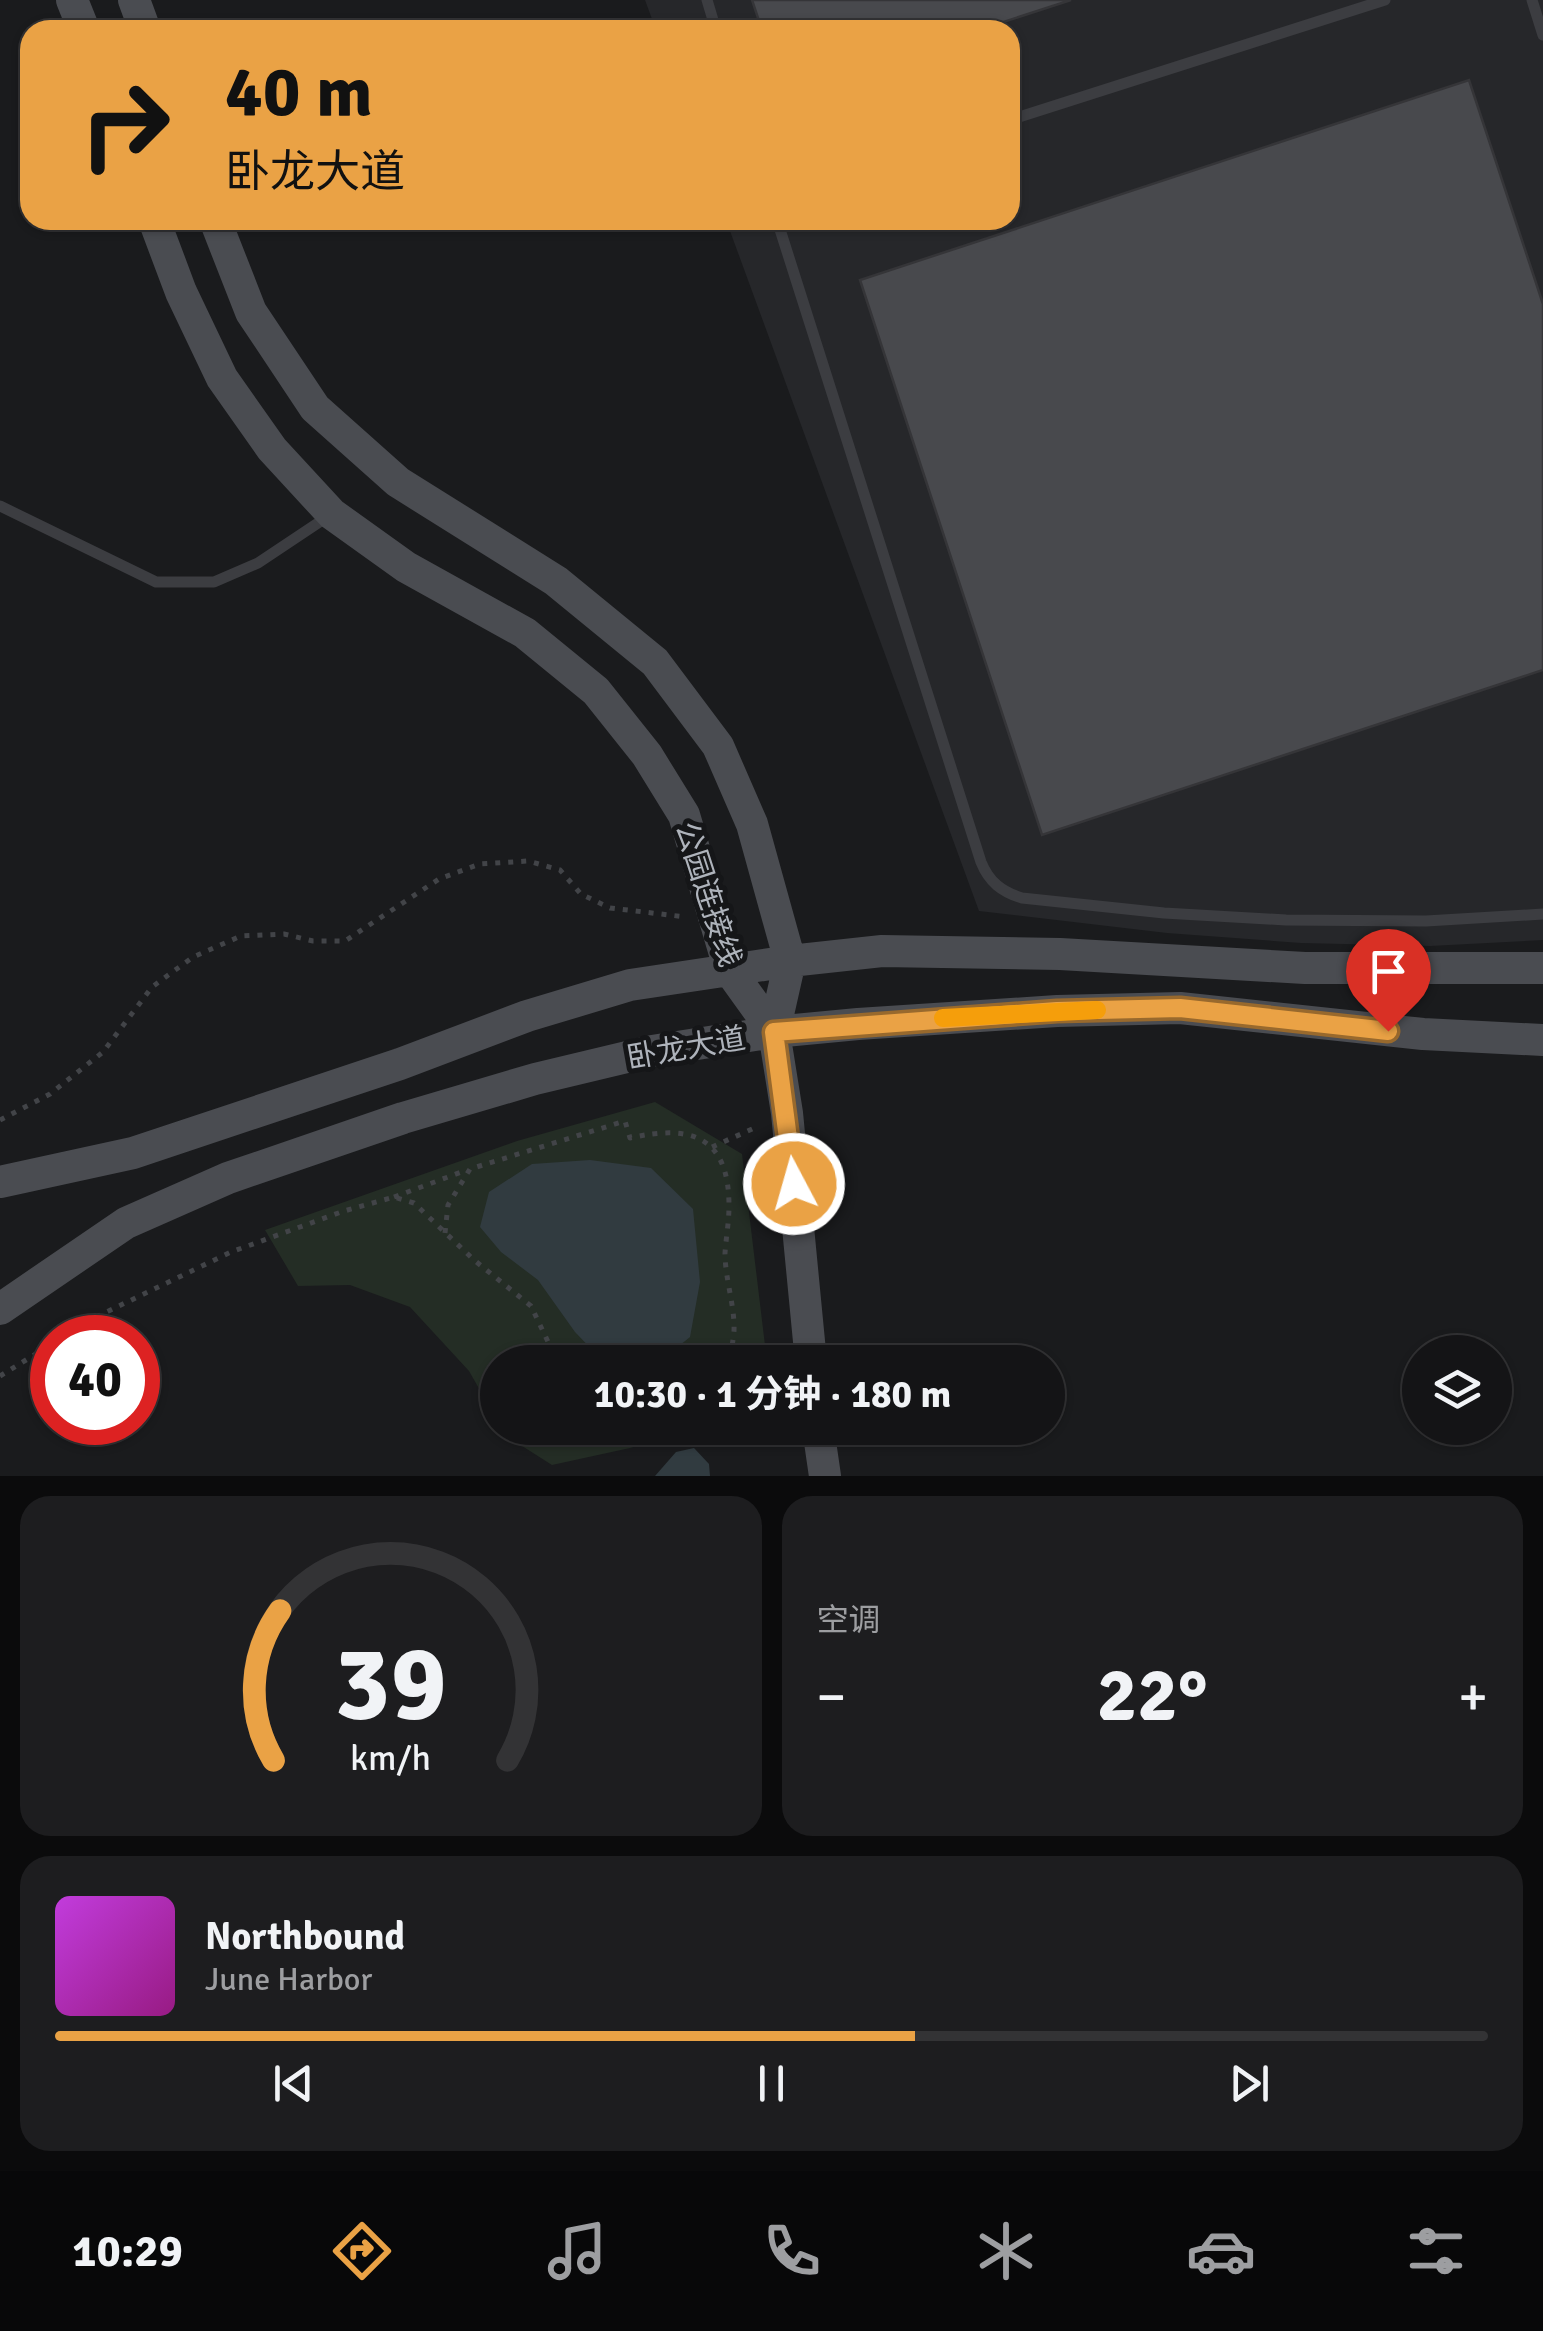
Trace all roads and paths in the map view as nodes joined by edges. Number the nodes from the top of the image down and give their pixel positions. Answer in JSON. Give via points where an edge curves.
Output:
{"nodes":[{"id":1,"x":1385,"y":0,"type":"edge"},
{"id":2,"x":1532,"y":0,"type":"edge"},
{"id":3,"x":1543,"y":35,"type":"edge"},
{"id":4,"x":1020,"y":117,"type":"edge"},
{"id":5,"x":158,"y":230,"type":"edge"},
{"id":6,"x":219,"y":230,"type":"edge"},
{"id":7,"x":779,"y":230,"type":"edge"},
{"id":8,"x":0,"y":506,"type":"edge"},
{"id":9,"x":332,"y":514,"type":"junction"},
{"id":10,"x":1543,"y":914,"type":"edge"},
{"id":11,"x":694,"y":918,"type":"dead end"},
{"id":12,"x":790,"y":961,"type":"junction"},
{"id":13,"x":1543,"y":968,"type":"edge"},
{"id":14,"x":730,"y":971,"type":"junction"},
{"id":15,"x":774,"y":1032,"type":"junction"},
{"id":16,"x":1543,"y":1040,"type":"edge"},
{"id":17,"x":787,"y":1113,"type":"junction"},
{"id":18,"x":0,"y":1120,"type":"edge"},
{"id":19,"x":712,"y":1147,"type":"junction"},
{"id":20,"x":470,"y":1168,"type":"junction"},
{"id":21,"x":0,"y":1182,"type":"edge"},
{"id":22,"x":394,"y":1197,"type":"junction"},
{"id":23,"x":445,"y":1232,"type":"junction"},
{"id":24,"x":0,"y":1309,"type":"edge"},
{"id":25,"x":100,"y":1315,"type":"edge"},
{"id":26,"x":550,"y":1345,"type":"edge"},
{"id":27,"x":732,"y":1345,"type":"edge"},
{"id":28,"x":809,"y":1345,"type":"edge"},
{"id":29,"x":30,"y":1358,"type":"edge"},
{"id":30,"x":0,"y":1376,"type":"edge"},
{"id":31,"x":821,"y":1445,"type":"edge"},
{"id":32,"x":826,"y":1476,"type":"edge"}],
"edges":[{"from":1,"to":4,"type":"lane"},
{"from":2,"to":3,"type":"lane"},
{"from":5,"to":9,"type":"main road","name":"公园连接线","via":[[222,378],[272,449]]},
{"from":6,"to":12,"type":"main road","name":"公园连接线","via":[[251,312],[315,408],[398,482],[556,581],[655,662],[718,746],[752,824]]},
{"from":7,"to":10,"type":"lane","via":[[981,862],[996,886],[1022,898],[1222,918],[1426,921]]},
{"from":8,"to":9,"type":"lane","via":[[156,582],[214,582],[258,563]]},
{"from":9,"to":14,"type":"main road","name":"公园连接线","via":[[406,567],[524,633],[596,691],[684,816]]},
{"from":11,"to":18,"type":"path","via":[[610,908],[581,894],[560,870],[528,861],[480,864],[439,880],[346,941],[241,936],[193,957],[152,987],[104,1052],[50,1094]]},
{"from":12,"to":13,"type":"main road","via":[[882,951],[1304,968]]},
{"from":12,"to":14,"type":"main road"},
{"from":12,"to":15,"type":"main road","name":"公园连接线"},
{"from":14,"to":15,"type":"main road","name":"公园连接线"},
{"from":14,"to":21,"type":"main road","via":[[630,985],[133,1153]]},
{"from":15,"to":16,"type":"main road","name":"卧龙大道","via":[[1180,1008]]},
{"from":15,"to":17,"type":"main road"},
{"from":15,"to":24,"type":"main road","name":"卧龙大道","via":[[536,1079],[228,1178],[126,1223]]},
{"from":17,"to":19,"type":"path"},
{"from":17,"to":28,"type":"main road"},
{"from":19,"to":20,"type":"path","via":[[665,1130],[630,1138],[625,1121]]},
{"from":19,"to":27,"type":"path","via":[[726,1172]]},
{"from":20,"to":22,"type":"path"},
{"from":20,"to":23,"type":"path","via":[[448,1204]]},
{"from":22,"to":23,"type":"path","via":[[414,1203]]},
{"from":22,"to":25,"type":"path","via":[[231,1252]]},
{"from":23,"to":26,"type":"path","via":[[531,1306]]},
{"from":29,"to":30,"type":"path"},
{"from":31,"to":32,"type":"main road"}]}
